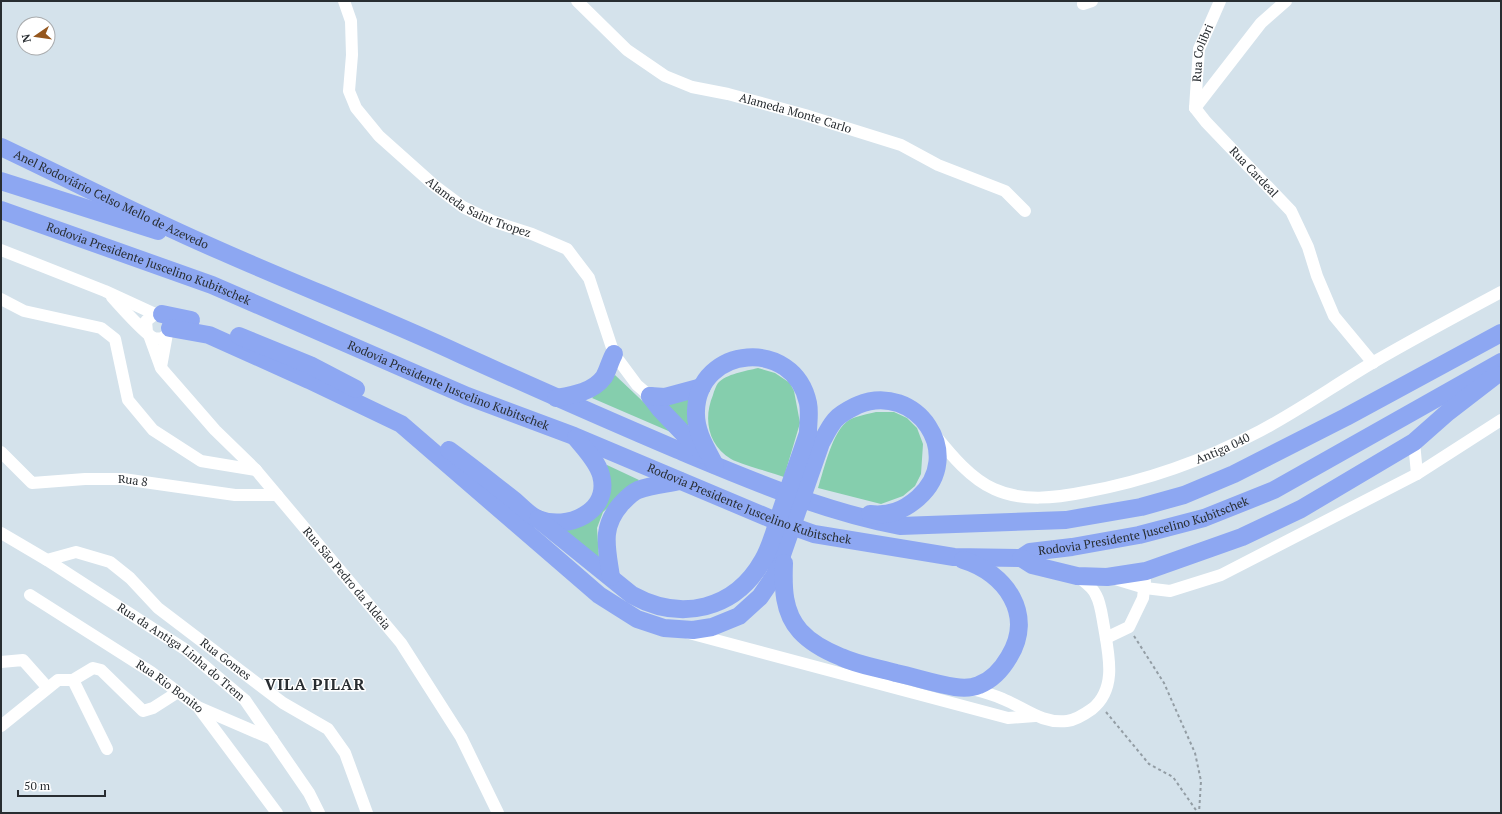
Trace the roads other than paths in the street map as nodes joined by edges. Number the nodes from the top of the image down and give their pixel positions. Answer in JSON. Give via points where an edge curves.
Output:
{"nodes":[{"id":1,"x":344,"y":1,"type":"edge"},
{"id":2,"x":577,"y":1,"type":"edge"},
{"id":3,"x":1220,"y":1,"type":"edge"},
{"id":4,"x":1286,"y":1,"type":"edge"},
{"id":5,"x":1195,"y":108,"type":"junction"},
{"id":6,"x":1,"y":147,"type":"edge"},
{"id":7,"x":1,"y":181,"type":"edge"},
{"id":8,"x":1,"y":210,"type":"edge"},
{"id":9,"x":1025,"y":211,"type":"dead end"},
{"id":10,"x":1,"y":250,"type":"edge"},
{"id":11,"x":221,"y":252,"type":"junction"},
{"id":12,"x":105,"y":291,"type":"junction"},
{"id":13,"x":1501,"y":292,"type":"edge"},
{"id":14,"x":1,"y":299,"type":"edge"},
{"id":15,"x":164,"y":323,"type":"junction"},
{"id":16,"x":1501,"y":333,"type":"edge"},
{"id":17,"x":148,"y":334,"type":"junction"},
{"id":18,"x":614,"y":354,"type":"junction"},
{"id":19,"x":1501,"y":362,"type":"edge"},
{"id":20,"x":1373,"y":363,"type":"junction"},
{"id":21,"x":161,"y":368,"type":"junction"},
{"id":22,"x":1501,"y":371,"type":"edge"},
{"id":23,"x":702,"y":387,"type":"junction"},
{"id":24,"x":650,"y":396,"type":"junction"},
{"id":25,"x":556,"y":398,"type":"junction"},
{"id":26,"x":1501,"y":420,"type":"edge"},
{"id":27,"x":933,"y":433,"type":"junction"},
{"id":28,"x":574,"y":436,"type":"junction"},
{"id":29,"x":1414,"y":442,"type":"junction"},
{"id":30,"x":1,"y":452,"type":"edge"},
{"id":31,"x":720,"y":468,"type":"junction"},
{"id":32,"x":256,"y":470,"type":"junction"},
{"id":33,"x":1417,"y":474,"type":"junction"},
{"id":34,"x":680,"y":481,"type":"junction"},
{"id":35,"x":277,"y":495,"type":"junction"},
{"id":36,"x":830,"y":508,"type":"junction"},
{"id":37,"x":538,"y":519,"type":"junction"},
{"id":38,"x":1,"y":533,"type":"edge"},
{"id":39,"x":784,"y":551,"type":"junction"},
{"id":40,"x":954,"y":557,"type":"junction"},
{"id":41,"x":1021,"y":558,"type":"junction"},
{"id":42,"x":47,"y":560,"type":"junction"},
{"id":43,"x":1077,"y":576,"type":"junction"},
{"id":44,"x":611,"y":577,"type":"junction"},
{"id":45,"x":1146,"y":579,"type":"junction"},
{"id":46,"x":30,"y":595,"type":"dead end"},
{"id":47,"x":674,"y":629,"type":"junction"},
{"id":48,"x":1106,"y":638,"type":"junction"},
{"id":49,"x":1,"y":662,"type":"edge"},
{"id":50,"x":73,"y":680,"type":"junction"},
{"id":51,"x":47,"y":687,"type":"junction"},
{"id":52,"x":966,"y":687,"type":"junction"},
{"id":53,"x":178,"y":692,"type":"junction"},
{"id":54,"x":198,"y":707,"type":"junction"},
{"id":55,"x":1035,"y":716,"type":"junction"},
{"id":56,"x":1,"y":726,"type":"edge"},
{"id":57,"x":272,"y":739,"type":"junction"},
{"id":58,"x":107,"y":749,"type":"dead end"},
{"id":59,"x":277,"y":813,"type":"edge"},
{"id":60,"x":318,"y":813,"type":"edge"},
{"id":61,"x":367,"y":813,"type":"edge"},
{"id":62,"x":498,"y":813,"type":"edge"}],
"edges":[{"from":1,"to":18,"type":"street","name":"Alameda Saint Tropez","via":[[351,21],[349,91],[356,108],[379,136],[435,186],[463,207],[492,221],[567,249],[589,278]]},
{"from":2,"to":9,"type":"street","name":"Alameda Monte Carlo","via":[[628,50],[665,76],[692,87],[805,115],[901,146],[938,165],[1005,191]]},
{"from":3,"to":5,"type":"street","name":"Rua Colibri","via":[[1199,49]]},
{"from":4,"to":5,"type":"street","via":[[1261,23]]},
{"from":5,"to":20,"type":"street","name":"Rua Cardeal","via":[[1291,211],[1308,247],[1334,316]]},
{"from":6,"to":11,"type":"highway","name":"Anel Rodoviário Celso Mello de Azevedo"},
{"from":7,"to":11,"type":"highway"},
{"from":8,"to":28,"type":"highway","name":"Rodovia Presidente Juscelino Kubitschek","via":[[212,285],[467,396]]},
{"from":10,"to":12,"type":"street"},
{"from":11,"to":25,"type":"highway","name":"Rodovia Presidente Juscelino Kubitschek","via":[[388,321]]},
{"from":12,"to":15,"type":"street"},
{"from":12,"to":17,"type":"street"},
{"from":13,"to":20,"type":"street","name":"Antiga 040"},
{"from":14,"to":32,"type":"street","via":[[24,311],[101,328],[115,339],[128,400],[153,430],[201,461]]},
{"from":15,"to":17,"type":"street","via":[[161,338],[154,338]]},
{"from":15,"to":17,"type":"street","via":[[146,321]]},
{"from":15,"to":21,"type":"street"},
{"from":15,"to":37,"type":"highway","via":[[211,323],[310,365],[406,416]]},
{"from":15,"to":47,"type":"highway","via":[[209,335],[401,424],[599,596],[637,619]]},
{"from":16,"to":36,"type":"highway","name":"Rodovia Presidente Juscelino Kubitschek","via":[[1234,474],[1184,495],[1141,507],[1066,520],[938,526],[900,526]]},
{"from":17,"to":21,"type":"street","name":"Rua São Pedro da Aldeia"},
{"from":18,"to":24,"type":"street","name":"Alameda Saint Tropez","via":[[637,385]]},
{"from":18,"to":25,"type":"highway","via":[[599,382],[577,394]]},
{"from":19,"to":41,"type":"highway","name":"Rodovia Presidente Juscelino Kubitschek","via":[[1274,490],[1204,518],[1139,535],[1030,552]]},
{"from":20,"to":27,"type":"street","name":"Antiga 040","via":[[1261,431],[1203,459],[1123,486],[1070,495],[1036,498],[994,490],[965,468]]},
{"from":21,"to":32,"type":"street","name":"Rua São Pedro da Aldeia","via":[[215,430]]},
{"from":22,"to":29,"type":"highway"},
{"from":23,"to":24,"type":"highway","via":[[665,398]]},
{"from":23,"to":31,"type":"highway","via":[[696,410],[697,424],[701,437]]},
{"from":23,"to":44,"type":"highway","via":[[709,376],[729,361],[758,357],[787,367],[803,387],[809,404],[808,433],[769,549],[744,585],[725,599],[702,608],[687,610],[658,606],[632,595]]},
{"from":24,"to":31,"type":"highway"},
{"from":25,"to":31,"type":"highway","name":"Rodovia Presidente Juscelino Kubitschek"},
{"from":26,"to":33,"type":"street"},
{"from":27,"to":36,"type":"highway","via":[[938,449],[934,475],[923,493],[909,505],[886,515]]},
{"from":27,"to":39,"type":"highway","via":[[920,416],[900,404],[888,401],[863,403],[843,413],[830,427],[821,444]]},
{"from":28,"to":34,"type":"highway","name":"Rodovia Presidente Juscelino Kubitschek"},
{"from":28,"to":37,"type":"highway","via":[[599,470],[602,483],[600,495],[589,512],[580,518],[568,522]]},
{"from":29,"to":33,"type":"street"},
{"from":29,"to":45,"type":"highway","via":[[1301,509]]},
{"from":30,"to":35,"type":"street","name":"Rua 8","via":[[32,484],[85,479],[123,479],[235,495]]},
{"from":31,"to":36,"type":"highway","name":"Rodovia Presidente Juscelino Kubitschek"},
{"from":32,"to":35,"type":"street","name":"Rua São Pedro da Aldeia"},
{"from":33,"to":45,"type":"street","via":[[1221,575],[1170,591]]},
{"from":34,"to":40,"type":"highway","name":"Rodovia Presidente Juscelino Kubitschek","via":[[814,534]]},
{"from":34,"to":44,"type":"highway","via":[[637,490],[616,510],[608,524],[606,542]]},
{"from":35,"to":62,"type":"street","name":"Rua São Pedro da Aldeia","via":[[401,643],[461,737]]},
{"from":37,"to":44,"type":"highway"},
{"from":38,"to":42,"type":"street","name":"Rua da Antiga Linha do Trem"},
{"from":39,"to":47,"type":"highway","via":[[771,583],[755,603],[739,616],[708,628]]},
{"from":39,"to":52,"type":"highway","via":[[783,585],[786,606],[800,631],[813,642],[854,662],[945,685]]},
{"from":40,"to":41,"type":"highway","name":"Rodovia Presidente Juscelino Kubitschek"},
{"from":40,"to":52,"type":"highway","via":[[986,571],[1005,586],[1016,606],[1020,622],[1015,647],[999,671],[986,682]]},
{"from":41,"to":43,"type":"highway","via":[[1032,565]]},
{"from":42,"to":57,"type":"street","name":"Rua da Antiga Linha do Trem","via":[[186,650],[245,700]]},
{"from":42,"to":61,"type":"street","name":"Rua Gomes","via":[[76,552],[110,562],[130,578],[158,608],[283,704],[328,729],[345,753]]},
{"from":43,"to":45,"type":"highway"},
{"from":43,"to":48,"type":"street","via":[[1097,595]]},
{"from":45,"to":48,"type":"street","via":[[1143,598],[1129,627]]},
{"from":46,"to":53,"type":"street","name":"Rua Rio Bonito"},
{"from":47,"to":55,"type":"street","via":[[1008,718]]},
{"from":48,"to":55,"type":"street","via":[[1110,679],[1099,703],[1087,714],[1070,721],[1056,722]]},
{"from":49,"to":51,"type":"street","via":[[23,660]]},
{"from":50,"to":51,"type":"street","via":[[60,679]]},
{"from":50,"to":53,"type":"street","via":[[88,670],[98,668],[143,711],[153,708]]},
{"from":50,"to":58,"type":"street"},
{"from":51,"to":56,"type":"street"},
{"from":52,"to":55,"type":"street","via":[[1003,699]]},
{"from":53,"to":54,"type":"street","name":"Rua Rio Bonito"},
{"from":54,"to":57,"type":"street"},
{"from":54,"to":59,"type":"street","name":"Rua Rio Bonito"},
{"from":57,"to":60,"type":"street","name":"Rua da Antiga Linha do Trem","via":[[309,793]]}]}
